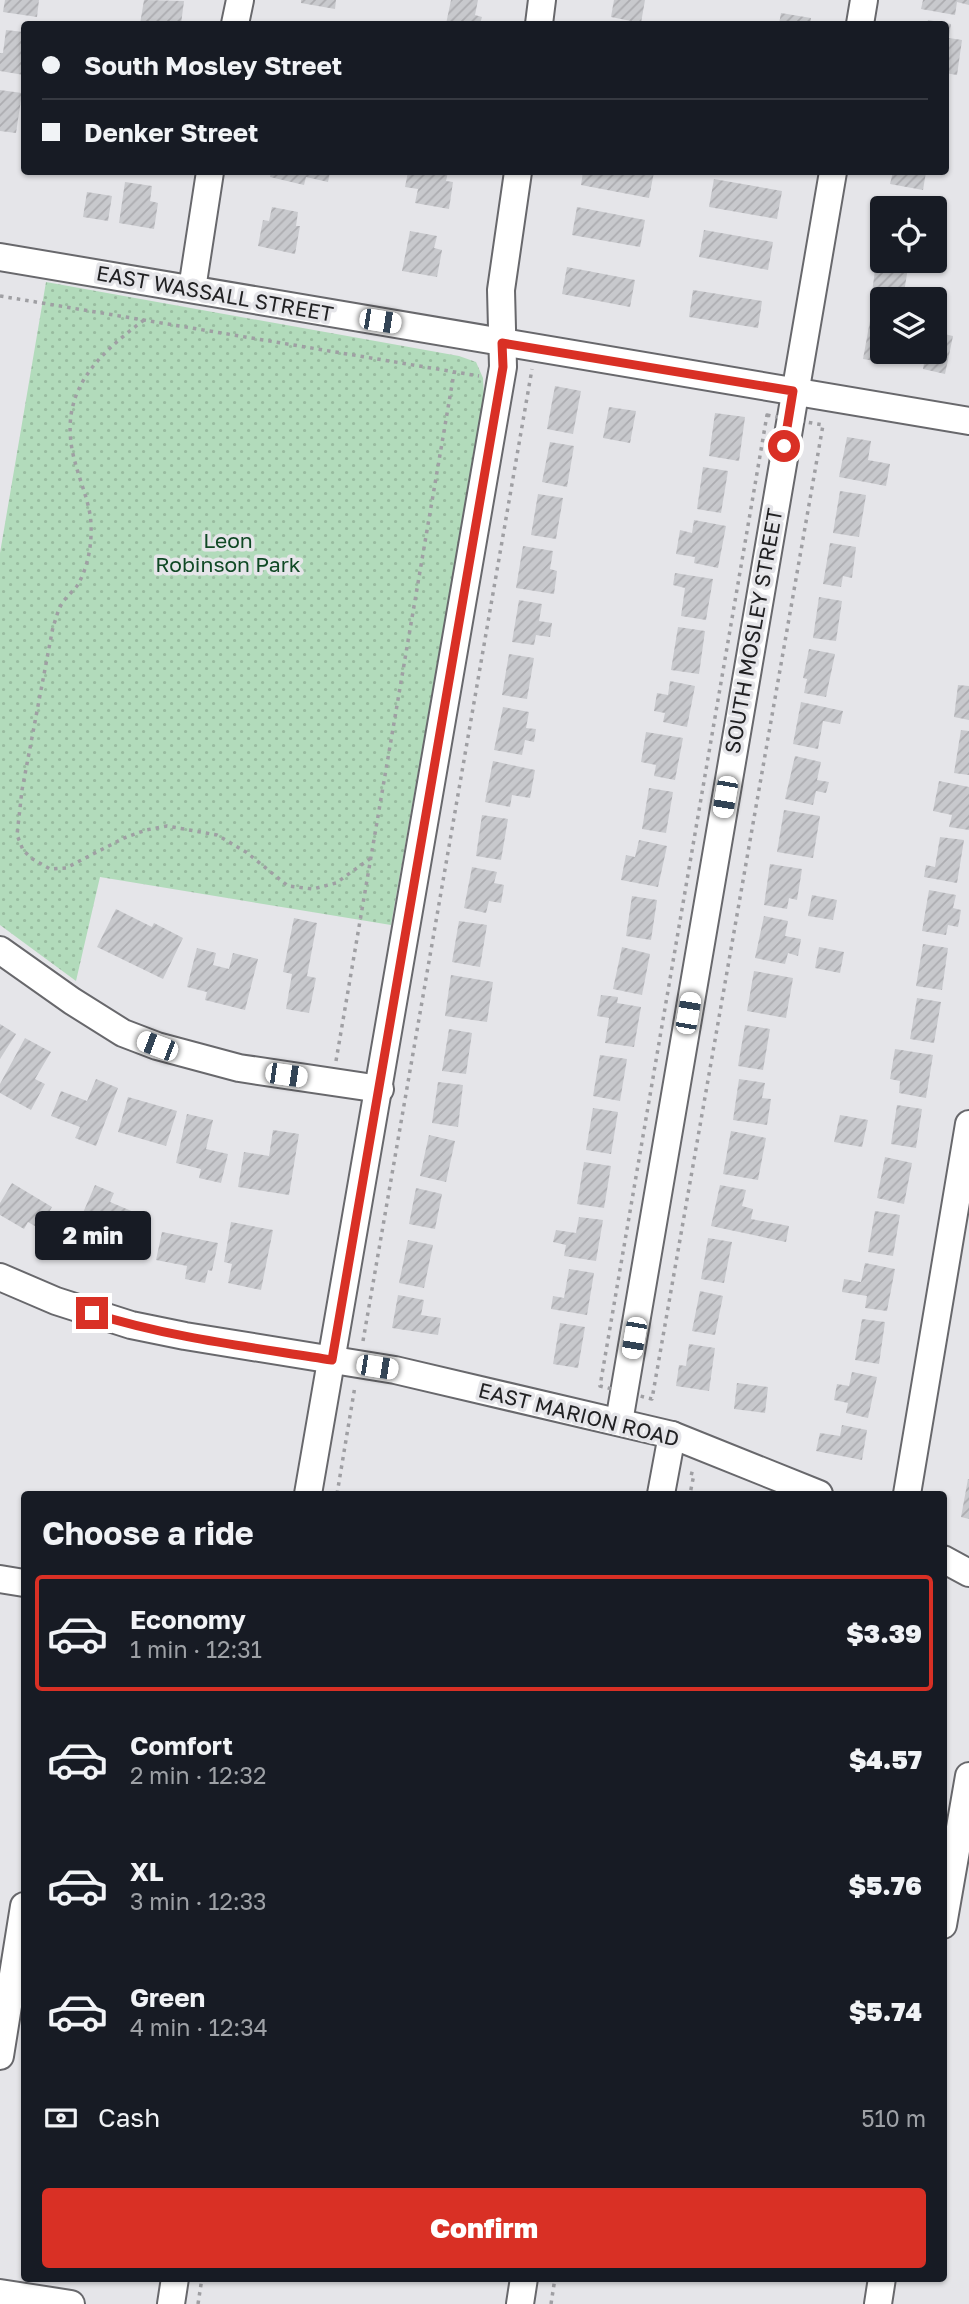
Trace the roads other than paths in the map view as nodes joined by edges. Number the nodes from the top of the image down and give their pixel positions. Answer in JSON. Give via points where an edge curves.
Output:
{"nodes":[{"id":1,"x":240,"y":0,"type":"edge"},
{"id":2,"x":542,"y":0,"type":"edge"},
{"id":3,"x":864,"y":0,"type":"edge"},
{"id":4,"x":236,"y":21,"type":"edge"},
{"id":5,"x":539,"y":21,"type":"edge"},
{"id":6,"x":860,"y":21,"type":"edge"},
{"id":7,"x":210,"y":175,"type":"edge"},
{"id":8,"x":518,"y":175,"type":"edge"},
{"id":9,"x":831,"y":175,"type":"edge"},
{"id":10,"x":0,"y":257,"type":"edge"},
{"id":11,"x":192,"y":289,"type":"junction"},
{"id":12,"x":502,"y":343,"type":"junction"},
{"id":13,"x":793,"y":391,"type":"junction"},
{"id":14,"x":969,"y":421,"type":"edge"},
{"id":15,"x":0,"y":950,"type":"edge"},
{"id":16,"x":380,"y":1089,"type":"junction"},
{"id":17,"x":969,"y":1124,"type":"edge"},
{"id":18,"x":0,"y":1277,"type":"edge"},
{"id":19,"x":332,"y":1360,"type":"junction"},
{"id":20,"x":619,"y":1422,"type":"junction"},
{"id":21,"x":672,"y":1435,"type":"junction"},
{"id":22,"x":309,"y":1491,"type":"edge"},
{"id":23,"x":662,"y":1491,"type":"edge"},
{"id":24,"x":812,"y":1491,"type":"edge"},
{"id":25,"x":908,"y":1491,"type":"edge"},
{"id":26,"x":947,"y":1561,"type":"edge"},
{"id":27,"x":969,"y":1573,"type":"edge"},
{"id":28,"x":0,"y":1579,"type":"edge"},
{"id":29,"x":21,"y":1582,"type":"edge"},
{"id":30,"x":969,"y":1776,"type":"edge"},
{"id":31,"x":947,"y":1902,"type":"edge"},
{"id":32,"x":21,"y":1925,"type":"edge"},
{"id":33,"x":0,"y":2056,"type":"edge"},
{"id":34,"x":174,"y":2282,"type":"edge"},
{"id":35,"x":523,"y":2282,"type":"edge"},
{"id":36,"x":881,"y":2282,"type":"edge"},
{"id":37,"x":0,"y":2293,"type":"edge"},
{"id":38,"x":71,"y":2304,"type":"edge"},
{"id":39,"x":171,"y":2304,"type":"edge"},
{"id":40,"x":520,"y":2304,"type":"edge"},
{"id":41,"x":878,"y":2304,"type":"edge"}],
"edges":[{"from":1,"to":4,"type":"street"},
{"from":2,"to":5,"type":"street"},
{"from":3,"to":6,"type":"street"},
{"from":7,"to":11,"type":"street"},
{"from":8,"to":12,"type":"street","via":[[501,290]]},
{"from":9,"to":13,"type":"street","name":"SOUTH MOSLEY STREET"},
{"from":10,"to":11,"type":"street","name":"EAST WASSALL STREET"},
{"from":11,"to":12,"type":"street","name":"EAST WASSALL STREET"},
{"from":12,"to":13,"type":"street","name":"EAST WASSALL STREET"},
{"from":12,"to":16,"type":"street","via":[[502,377]]},
{"from":13,"to":14,"type":"street","name":"EAST WASSALL STREET"},
{"from":13,"to":20,"type":"street","name":"SOUTH MOSLEY STREET"},
{"from":15,"to":16,"type":"street","via":[[72,1002],[123,1033],[157,1046],[239,1068]]},
{"from":16,"to":19,"type":"street"},
{"from":17,"to":25,"type":"street"},
{"from":18,"to":19,"type":"street","name":"EAST MARION ROAD","via":[[131,1325]]},
{"from":19,"to":20,"type":"street","name":"EAST MARION ROAD","via":[[395,1370]]},
{"from":19,"to":22,"type":"street"},
{"from":20,"to":21,"type":"street","name":"EAST MARION ROAD"},
{"from":21,"to":23,"type":"street"},
{"from":21,"to":24,"type":"street","name":"EAST MARION ROAD"},
{"from":26,"to":27,"type":"street"},
{"from":28,"to":29,"type":"street"},
{"from":30,"to":31,"type":"street"},
{"from":32,"to":33,"type":"street"},
{"from":34,"to":39,"type":"street"},
{"from":35,"to":40,"type":"street"},
{"from":36,"to":41,"type":"street"},
{"from":37,"to":38,"type":"street"}]}
